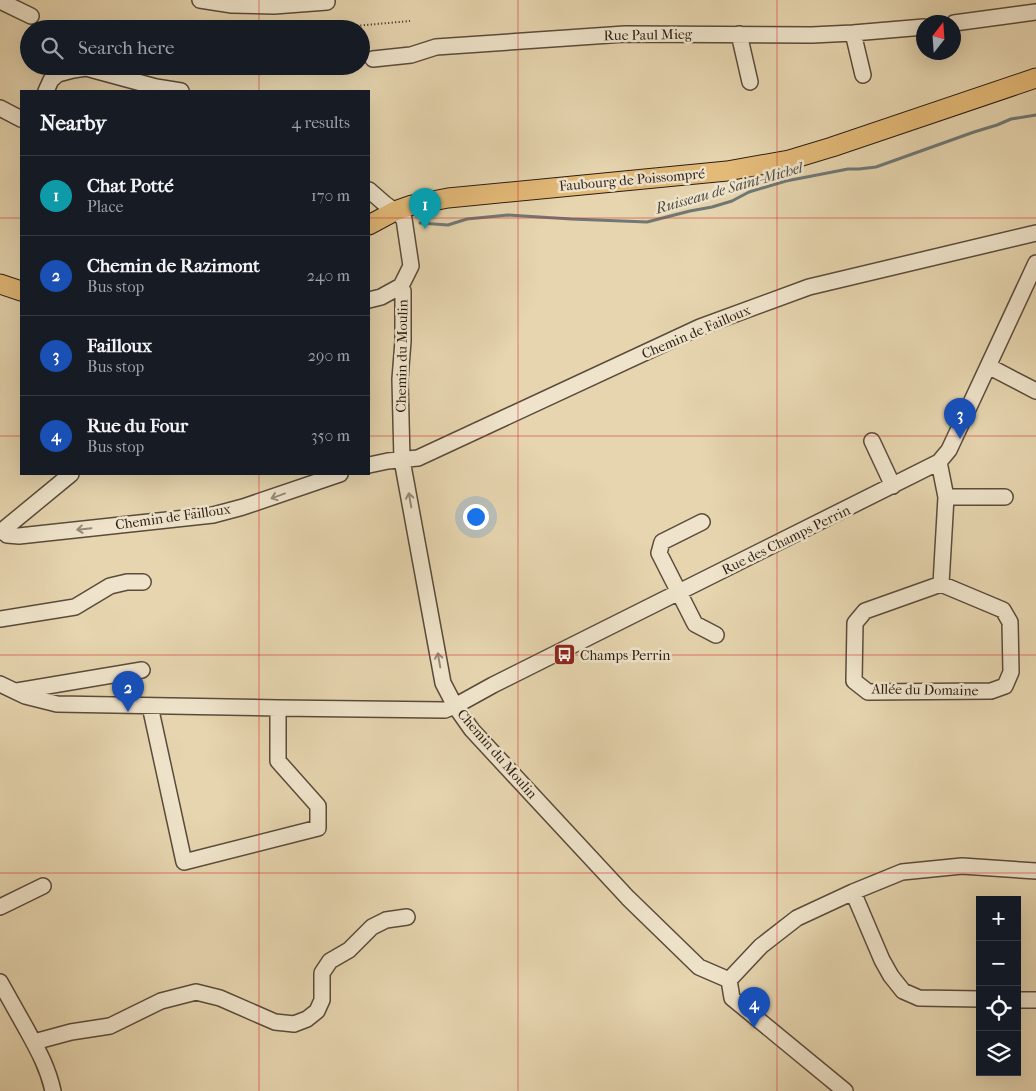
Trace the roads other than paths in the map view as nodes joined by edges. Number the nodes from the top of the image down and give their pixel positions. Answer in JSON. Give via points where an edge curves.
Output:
{"nodes":[{"id":1,"x":200,"y":0,"type":"edge"},
{"id":2,"x":0,"y":1,"type":"edge"},
{"id":3,"x":327,"y":2,"type":"dead end"},
{"id":4,"x":1036,"y":12,"type":"edge"},
{"id":5,"x":31,"y":16,"type":"dead end"},
{"id":6,"x":961,"y":22,"type":"edge"},
{"id":7,"x":916,"y":28,"type":"edge"},
{"id":8,"x":853,"y":33,"type":"junction"},
{"id":9,"x":740,"y":34,"type":"junction"},
{"id":10,"x":373,"y":59,"type":"dead end"},
{"id":11,"x":57,"y":75,"type":"edge"},
{"id":12,"x":112,"y":75,"type":"edge"},
{"id":13,"x":863,"y":75,"type":"dead end"},
{"id":14,"x":1036,"y":78,"type":"edge"},
{"id":15,"x":750,"y":82,"type":"dead end"},
{"id":16,"x":46,"y":90,"type":"edge"},
{"id":17,"x":175,"y":90,"type":"edge"},
{"id":18,"x":0,"y":108,"type":"edge"},
{"id":19,"x":20,"y":118,"type":"edge"},
{"id":20,"x":370,"y":191,"type":"edge"},
{"id":21,"x":395,"y":211,"type":"junction"},
{"id":22,"x":370,"y":224,"type":"edge"},
{"id":23,"x":1036,"y":232,"type":"edge"},
{"id":24,"x":1036,"y":263,"type":"edge"},
{"id":25,"x":0,"y":284,"type":"edge"},
{"id":26,"x":401,"y":286,"type":"junction"},
{"id":27,"x":20,"y":291,"type":"edge"},
{"id":28,"x":370,"y":300,"type":"edge"},
{"id":29,"x":988,"y":366,"type":"junction"},
{"id":30,"x":1036,"y":391,"type":"edge"},
{"id":31,"x":872,"y":441,"type":"dead end"},
{"id":32,"x":402,"y":460,"type":"junction"},
{"id":33,"x":939,"y":462,"type":"junction"},
{"id":34,"x":370,"y":465,"type":"edge"},
{"id":35,"x":70,"y":475,"type":"edge"},
{"id":36,"x":337,"y":475,"type":"edge"},
{"id":37,"x":893,"y":486,"type":"junction"},
{"id":38,"x":946,"y":497,"type":"junction"},
{"id":39,"x":1005,"y":498,"type":"dead end"},
{"id":40,"x":702,"y":522,"type":"dead end"},
{"id":41,"x":2,"y":531,"type":"edge"},
{"id":42,"x":143,"y":582,"type":"dead end"},
{"id":43,"x":941,"y":584,"type":"junction"},
{"id":44,"x":679,"y":593,"type":"junction"},
{"id":45,"x":0,"y":619,"type":"edge"},
{"id":46,"x":716,"y":634,"type":"dead end"},
{"id":47,"x":142,"y":670,"type":"dead end"},
{"id":48,"x":0,"y":684,"type":"edge"},
{"id":49,"x":16,"y":691,"type":"junction"},
{"id":50,"x":150,"y":706,"type":"junction"},
{"id":51,"x":454,"y":706,"type":"junction"},
{"id":52,"x":278,"y":708,"type":"junction"},
{"id":53,"x":1036,"y":870,"type":"edge"},
{"id":54,"x":42,"y":886,"type":"dead end"},
{"id":55,"x":853,"y":892,"type":"junction"},
{"id":56,"x":0,"y":906,"type":"edge"},
{"id":57,"x":407,"y":918,"type":"dead end"},
{"id":58,"x":729,"y":980,"type":"junction"},
{"id":59,"x":0,"y":982,"type":"edge"},
{"id":60,"x":976,"y":1000,"type":"edge"},
{"id":61,"x":1021,"y":1000,"type":"edge"},
{"id":62,"x":1036,"y":1000,"type":"edge"},
{"id":63,"x":34,"y":1042,"type":"junction"},
{"id":64,"x":53,"y":1091,"type":"edge"},
{"id":65,"x":845,"y":1091,"type":"edge"}],
"edges":[{"from":1,"to":3,"type":"street","via":[[274,6]]},
{"from":2,"to":5,"type":"street"},
{"from":4,"to":6,"type":"street"},
{"from":7,"to":8,"type":"street","name":"Rue Paul Mieg"},
{"from":8,"to":9,"type":"street","name":"Rue Paul Mieg"},
{"from":8,"to":13,"type":"street"},
{"from":9,"to":10,"type":"street","name":"Rue Paul Mieg","via":[[625,34],[436,46],[411,55]]},
{"from":9,"to":15,"type":"street"},
{"from":11,"to":16,"type":"street"},
{"from":12,"to":17,"type":"street"},
{"from":14,"to":21,"type":"main road","name":"Faubourg de Poissompré","via":[[789,160],[727,171],[448,198]]},
{"from":18,"to":19,"type":"street"},
{"from":20,"to":21,"type":"street"},
{"from":21,"to":22,"type":"main road","name":"Faubourg de Poissompré"},
{"from":21,"to":26,"type":"street","via":[[404,219],[411,266]]},
{"from":23,"to":32,"type":"street","name":"Chemin de Failloux","via":[[809,287],[700,327],[418,458]]},
{"from":24,"to":29,"type":"street","name":"Rue des Champs Perrin"},
{"from":25,"to":27,"type":"main road"},
{"from":26,"to":28,"type":"street"},
{"from":26,"to":32,"type":"street","name":"Chemin du Moulin"},
{"from":29,"to":30,"type":"street"},
{"from":29,"to":33,"type":"street","name":"Rue des Champs Perrin","via":[[949,450]]},
{"from":31,"to":37,"type":"street"},
{"from":32,"to":34,"type":"street","name":"Chemin de Failloux"},
{"from":51,"to":32,"type":"street","name":"Chemin du Moulin","one_way":true,"via":[[443,683]]},
{"from":33,"to":37,"type":"street","name":"Rue des Champs Perrin"},
{"from":33,"to":38,"type":"street"},
{"from":35,"to":41,"type":"street"},
{"from":36,"to":41,"type":"street","name":"Chemin de Failloux","one_way":true,"via":[[213,514],[19,536]]},
{"from":37,"to":44,"type":"street","name":"Rue des Champs Perrin"},
{"from":38,"to":39,"type":"street"},
{"from":38,"to":43,"type":"street"},
{"from":40,"to":44,"type":"street","via":[[662,542],[659,554]]},
{"from":42,"to":45,"type":"street","via":[[110,586],[74,607]]},
{"from":43,"to":43,"type":"street","name":"Allée du Domaine","via":[[1003,610],[1010,622],[1011,672],[1005,686],[991,691],[868,692],[854,682],[855,623],[865,611]]},
{"from":44,"to":46,"type":"street","via":[[695,624]]},
{"from":44,"to":51,"type":"street","name":"Rue des Champs Perrin"},
{"from":47,"to":49,"type":"street"},
{"from":48,"to":49,"type":"street","name":"Rue des Champs Perrin"},
{"from":49,"to":50,"type":"street","name":"Rue des Champs Perrin","via":[[57,704]]},
{"from":50,"to":52,"type":"street","name":"Rue des Champs Perrin"},
{"from":50,"to":52,"type":"street","via":[[184,862],[318,828],[318,806],[278,761]]},
{"from":51,"to":52,"type":"street","name":"Rue des Champs Perrin","via":[[445,710]]},
{"from":51,"to":58,"type":"street","name":"Chemin du Moulin","via":[[472,730],[628,898],[699,967]]},
{"from":53,"to":55,"type":"street","via":[[962,866],[902,872]]},
{"from":54,"to":56,"type":"street"},
{"from":55,"to":58,"type":"street","via":[[797,918],[761,946]]},
{"from":55,"to":60,"type":"street","via":[[882,960],[903,991],[919,998]]},
{"from":57,"to":63,"type":"street","via":[[386,920],[372,927],[349,950],[330,961],[322,973],[322,1000],[316,1011],[294,1024],[275,1022],[220,998],[196,992],[161,1001],[110,1026]]},
{"from":58,"to":65,"type":"street","via":[[732,998]]},
{"from":59,"to":63,"type":"street"},
{"from":61,"to":62,"type":"street"},
{"from":63,"to":64,"type":"street"}]}
